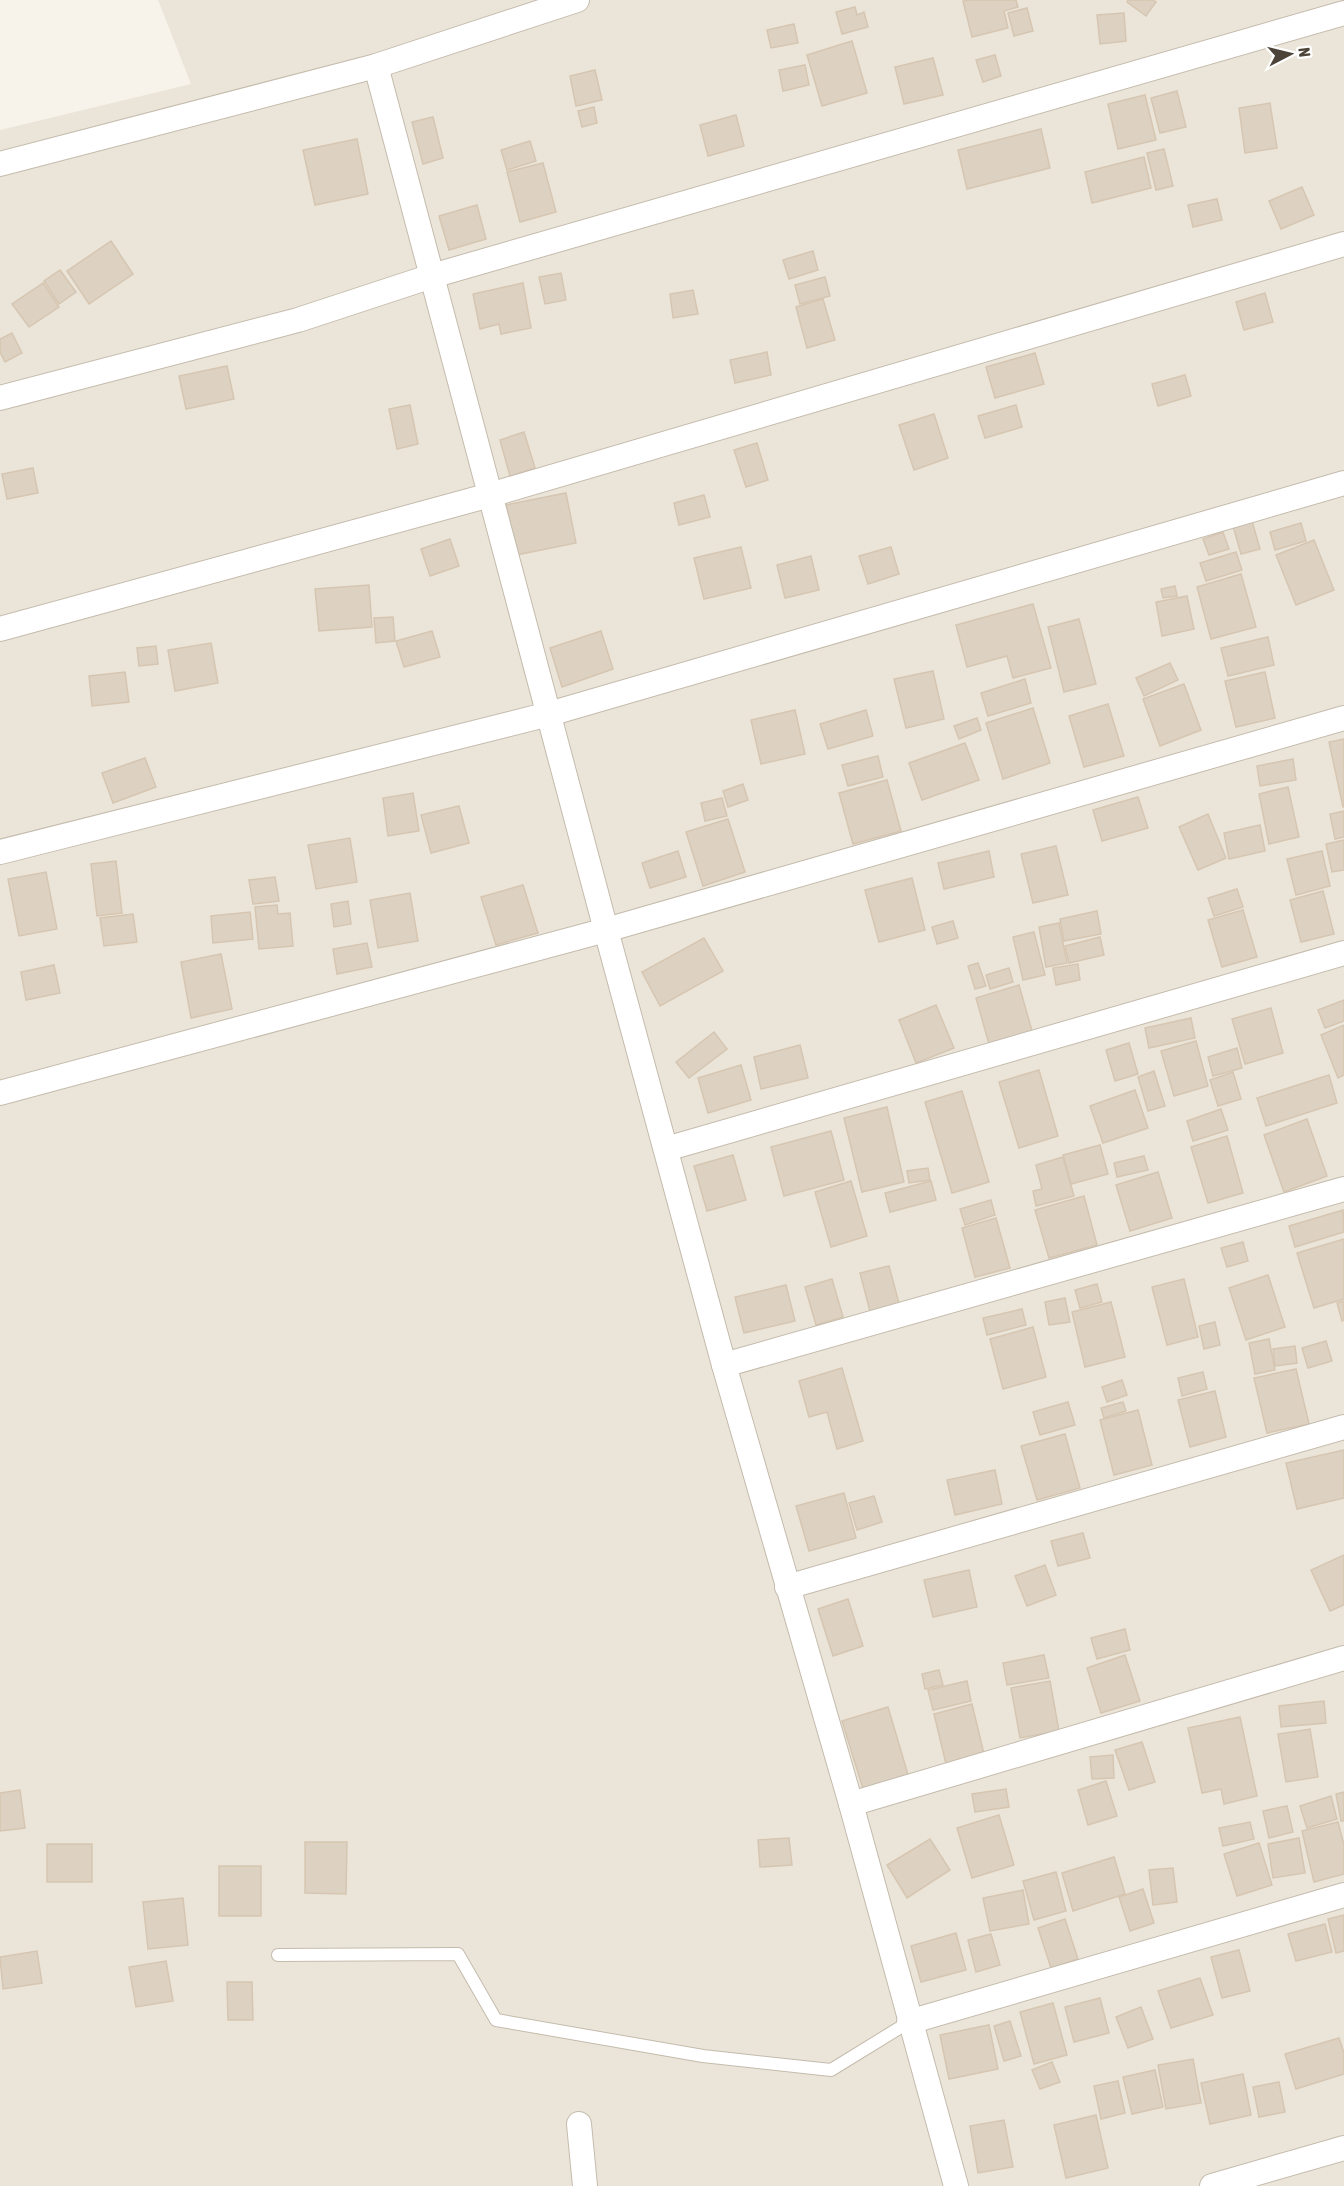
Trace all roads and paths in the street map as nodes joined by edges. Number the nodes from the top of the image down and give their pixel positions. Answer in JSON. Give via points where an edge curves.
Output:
{"nodes":[{"id":1,"x":577,"y":0,"type":"edge"},
{"id":2,"x":1344,"y":13,"type":"edge"},
{"id":3,"x":376,"y":66,"type":"junction"},
{"id":4,"x":0,"y":164,"type":"edge"},
{"id":5,"x":1344,"y":244,"type":"edge"},
{"id":6,"x":432,"y":276,"type":"junction"},
{"id":7,"x":0,"y":398,"type":"edge"},
{"id":8,"x":1344,"y":483,"type":"edge"},
{"id":9,"x":490,"y":495,"type":"junction"},
{"id":10,"x":0,"y":629,"type":"edge"},
{"id":11,"x":549,"y":714,"type":"junction"},
{"id":12,"x":1344,"y":718,"type":"edge"},
{"id":13,"x":0,"y":852,"type":"edge"},
{"id":14,"x":606,"y":930,"type":"junction"},
{"id":15,"x":1344,"y":953,"type":"edge"},
{"id":16,"x":0,"y":1093,"type":"edge"},
{"id":17,"x":666,"y":1149,"type":"junction"},
{"id":18,"x":1344,"y":1189,"type":"edge"},
{"id":19,"x":724,"y":1365,"type":"junction"},
{"id":20,"x":1344,"y":1427,"type":"edge"},
{"id":21,"x":787,"y":1587,"type":"junction"},
{"id":22,"x":1344,"y":1658,"type":"edge"},
{"id":23,"x":851,"y":1804,"type":"junction"},
{"id":24,"x":1344,"y":1895,"type":"edge"},
{"id":25,"x":278,"y":1955,"type":"dead end"},
{"id":26,"x":909,"y":2022,"type":"junction"},
{"id":27,"x":579,"y":2124,"type":"dead end"},
{"id":28,"x":1344,"y":2148,"type":"edge"},
{"id":29,"x":585,"y":2186,"type":"edge"},
{"id":30,"x":956,"y":2186,"type":"edge"},
{"id":31,"x":1212,"y":2186,"type":"edge"}],
"edges":[{"from":1,"to":3,"type":"street"},
{"from":2,"to":6,"type":"street"},
{"from":3,"to":4,"type":"street"},
{"from":3,"to":6,"type":"street"},
{"from":5,"to":9,"type":"street"},
{"from":6,"to":7,"type":"street","via":[[298,320]]},
{"from":6,"to":9,"type":"street"},
{"from":8,"to":11,"type":"street"},
{"from":9,"to":10,"type":"street"},
{"from":9,"to":11,"type":"street"},
{"from":11,"to":13,"type":"street"},
{"from":11,"to":14,"type":"street"},
{"from":12,"to":14,"type":"street"},
{"from":14,"to":16,"type":"street"},
{"from":14,"to":17,"type":"street"},
{"from":15,"to":17,"type":"street"},
{"from":17,"to":19,"type":"street"},
{"from":18,"to":19,"type":"street"},
{"from":19,"to":21,"type":"street"},
{"from":20,"to":21,"type":"street"},
{"from":21,"to":23,"type":"street"},
{"from":22,"to":23,"type":"street"},
{"from":23,"to":26,"type":"street"},
{"from":24,"to":26,"type":"street"},
{"from":25,"to":26,"type":"lane","via":[[458,1954],[496,2020],[703,2056],[831,2070]]},
{"from":26,"to":30,"type":"street"},
{"from":27,"to":29,"type":"street"},
{"from":28,"to":31,"type":"street"}]}
